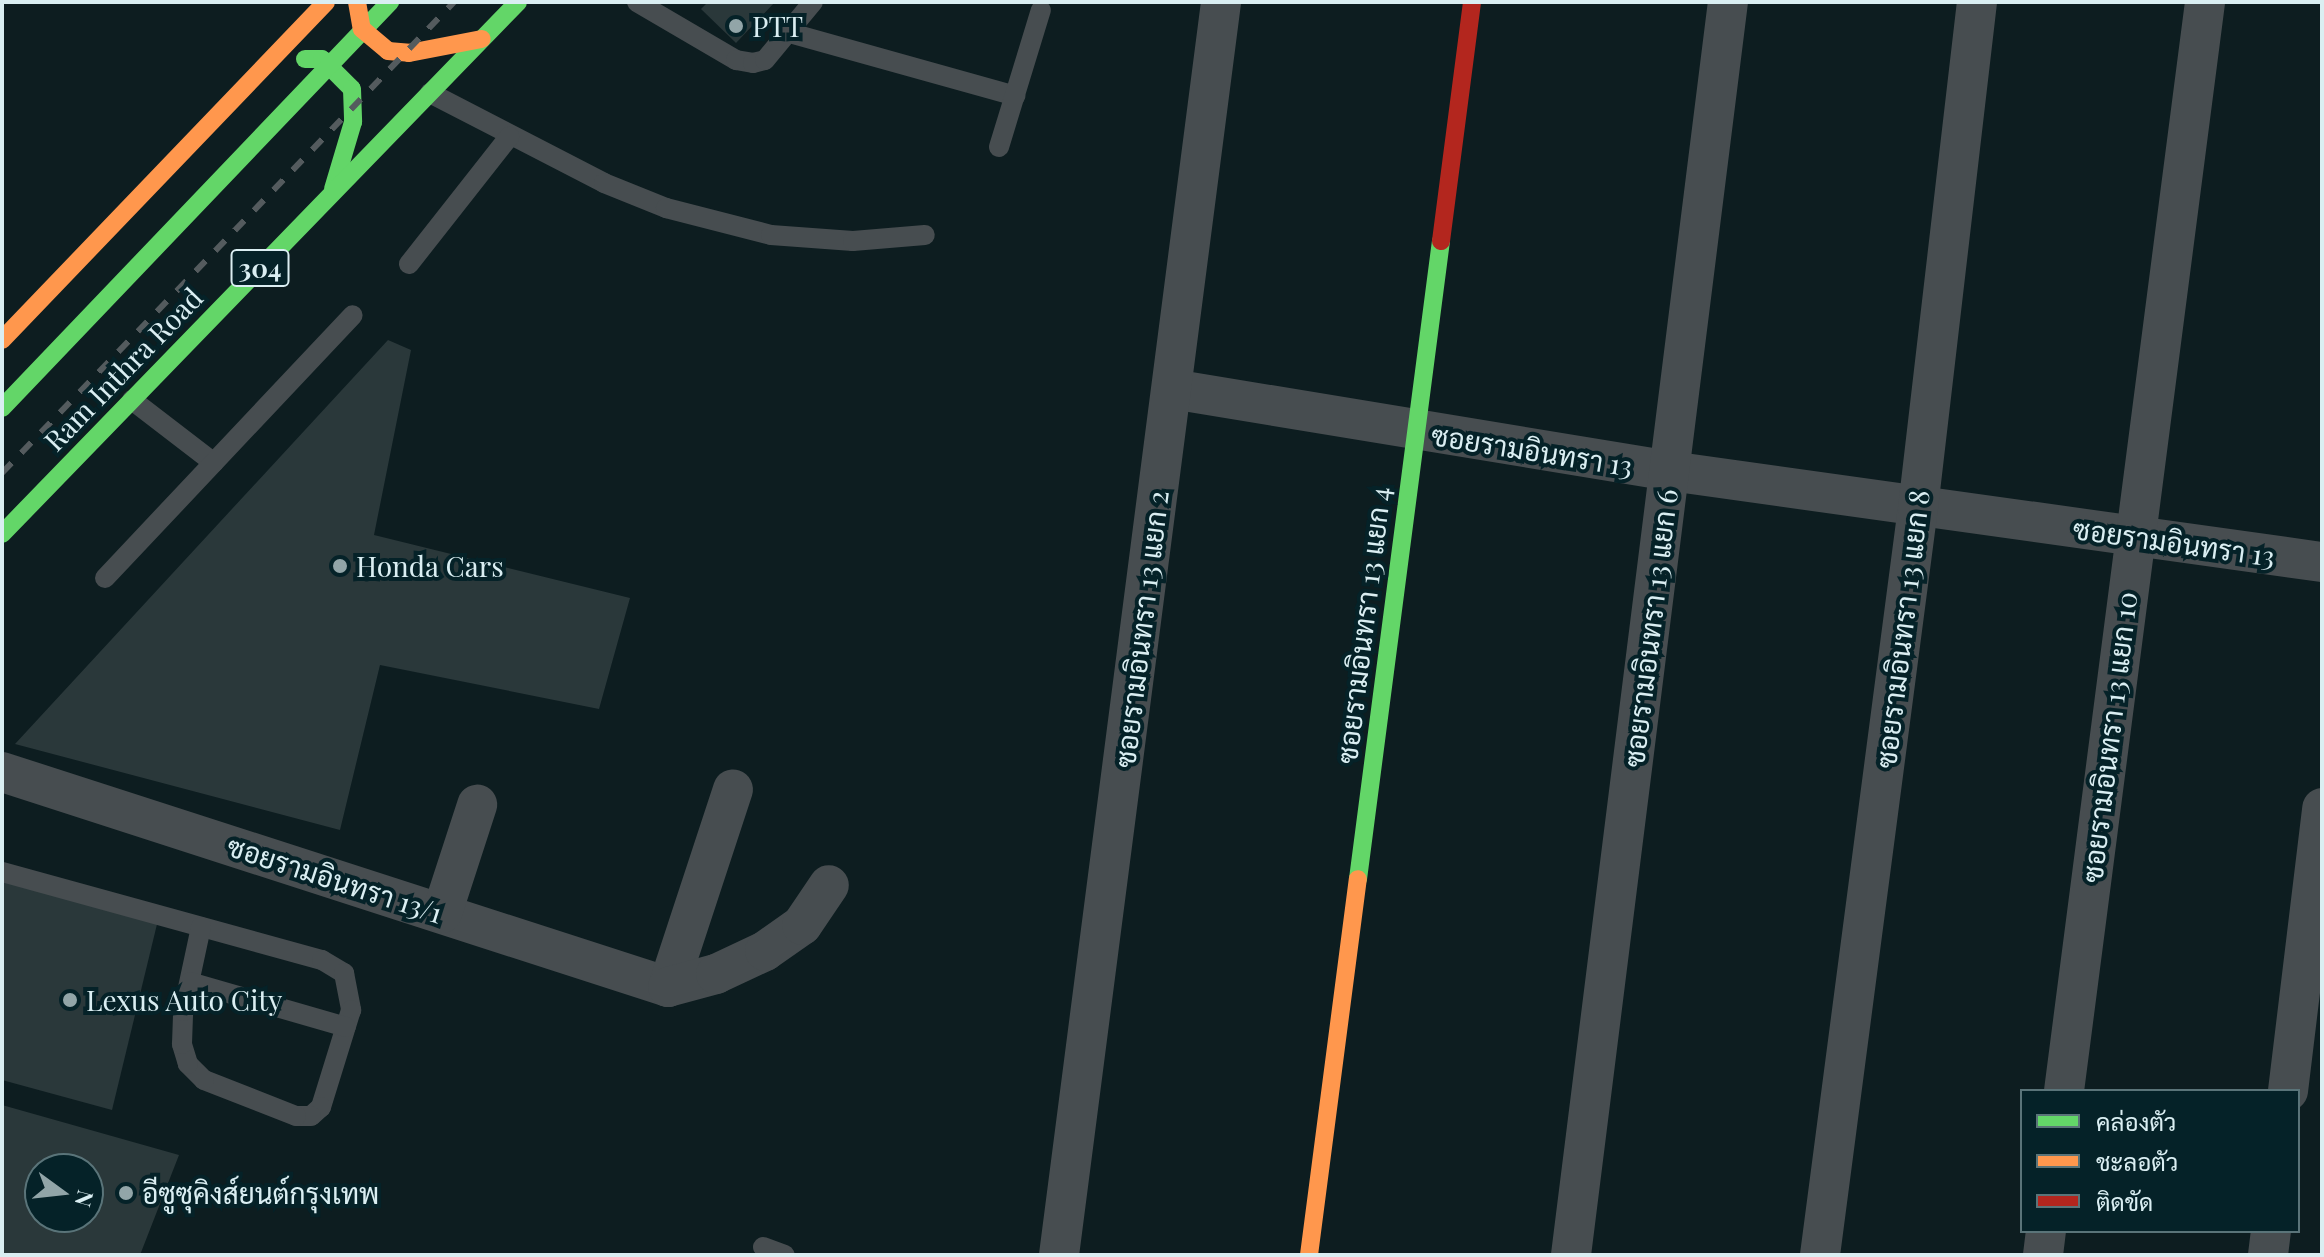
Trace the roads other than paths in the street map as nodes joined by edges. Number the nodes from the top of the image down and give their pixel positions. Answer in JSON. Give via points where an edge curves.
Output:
{"nodes":[{"id":1,"x":326,"y":2,"type":"edge"},
{"id":2,"x":357,"y":2,"type":"edge"},
{"id":3,"x":390,"y":2,"type":"edge"},
{"id":4,"x":518,"y":2,"type":"edge"},
{"id":5,"x":813,"y":2,"type":"edge"},
{"id":6,"x":1221,"y":2,"type":"edge"},
{"id":7,"x":1472,"y":2,"type":"edge"},
{"id":8,"x":1728,"y":2,"type":"edge"},
{"id":9,"x":1977,"y":2,"type":"edge"},
{"id":10,"x":2205,"y":2,"type":"edge"},
{"id":11,"x":643,"y":3,"type":"edge"},
{"id":12,"x":1041,"y":10,"type":"dead end"},
{"id":13,"x":790,"y":33,"type":"junction"},
{"id":14,"x":482,"y":39,"type":"junction"},
{"id":15,"x":260,"y":71,"type":"junction"},
{"id":16,"x":430,"y":93,"type":"junction"},
{"id":17,"x":1015,"y":96,"type":"junction"},
{"id":18,"x":509,"y":137,"type":"junction"},
{"id":19,"x":999,"y":147,"type":"dead end"},
{"id":20,"x":332,"y":193,"type":"junction"},
{"id":21,"x":925,"y":235,"type":"dead end"},
{"id":22,"x":409,"y":264,"type":"dead end"},
{"id":23,"x":353,"y":315,"type":"dead end"},
{"id":24,"x":2,"y":340,"type":"edge"},
{"id":25,"x":1172,"y":389,"type":"junction"},
{"id":26,"x":132,"y":400,"type":"junction"},
{"id":27,"x":2,"y":408,"type":"edge"},
{"id":28,"x":1416,"y":432,"type":"junction"},
{"id":29,"x":214,"y":463,"type":"junction"},
{"id":30,"x":1670,"y":471,"type":"junction"},
{"id":31,"x":1918,"y":508,"type":"junction"},
{"id":32,"x":2,"y":534,"type":"edge"},
{"id":33,"x":2135,"y":537,"type":"junction"},
{"id":34,"x":2322,"y":562,"type":"edge"},
{"id":35,"x":105,"y":578,"type":"dead end"},
{"id":36,"x":2,"y":772,"type":"edge"},
{"id":37,"x":733,"y":789,"type":"dead end"},
{"id":38,"x":477,"y":805,"type":"dead end"},
{"id":39,"x":2322,"y":808,"type":"edge"},
{"id":40,"x":2,"y":872,"type":"edge"},
{"id":41,"x":829,"y":885,"type":"dead end"},
{"id":42,"x":442,"y":913,"type":"junction"},
{"id":43,"x":201,"y":927,"type":"junction"},
{"id":44,"x":190,"y":982,"type":"junction"},
{"id":45,"x":668,"y":987,"type":"junction"},
{"id":46,"x":346,"y":1027,"type":"junction"},
{"id":47,"x":2064,"y":1089,"type":"edge"},
{"id":48,"x":2288,"y":1089,"type":"edge"},
{"id":49,"x":2046,"y":1233,"type":"edge"},
{"id":50,"x":2271,"y":1233,"type":"edge"},
{"id":51,"x":763,"y":1247,"type":"dead end"},
{"id":52,"x":785,"y":1255,"type":"edge"},
{"id":53,"x":1059,"y":1255,"type":"edge"},
{"id":54,"x":1309,"y":1255,"type":"edge"},
{"id":55,"x":1571,"y":1255,"type":"edge"},
{"id":56,"x":1820,"y":1255,"type":"edge"},
{"id":57,"x":2043,"y":1255,"type":"edge"},
{"id":58,"x":2268,"y":1255,"type":"edge"}],
"edges":[{"from":1,"to":15,"type":"main road"},
{"from":2,"to":14,"type":"main road","via":[[362,29],[388,51],[409,53]]},
{"from":3,"to":27,"type":"main road"},
{"from":4,"to":14,"type":"main road","name":"Ram Inthra Road","number":"304"},
{"from":5,"to":13,"type":"lane"},
{"from":6,"to":25,"type":"street","name":"ซอยรามอินทรา 13 แยก 2"},
{"from":7,"to":28,"type":"main road","name":"ซอยรามอินทรา 13 แยก 4"},
{"from":8,"to":30,"type":"street","name":"ซอยรามอินทรา 13 แยก 6"},
{"from":9,"to":31,"type":"street","name":"ซอยรามอินทรา 13 แยก 8"},
{"from":10,"to":33,"type":"street","name":"ซอยรามอินทรา 13 แยก 10"},
{"from":11,"to":13,"type":"lane","via":[[736,60],[765,60]]},
{"from":12,"to":17,"type":"lane"},
{"from":13,"to":17,"type":"lane"},
{"from":14,"to":16,"type":"main road","name":"Ram Inthra Road","number":"304"},
{"from":15,"to":20,"type":"main road","via":[[297,59],[322,59],[352,89],[353,122]]},
{"from":15,"to":24,"type":"main road"},
{"from":16,"to":18,"type":"lane"},
{"from":16,"to":20,"type":"main road","name":"Ram Inthra Road","number":"304"},
{"from":17,"to":19,"type":"lane"},
{"from":18,"to":21,"type":"lane","via":[[666,208],[771,235],[853,241]]},
{"from":18,"to":22,"type":"lane"},
{"from":20,"to":26,"type":"main road","name":"Ram Inthra Road","number":"304"},
{"from":23,"to":29,"type":"lane"},
{"from":25,"to":28,"type":"street","name":"ซอยรามอินทรา 13"},
{"from":25,"to":53,"type":"street","name":"ซอยรามอินทรา 13 แยก 2"},
{"from":26,"to":29,"type":"lane"},
{"from":26,"to":32,"type":"main road","name":"Ram Inthra Road","number":"304"},
{"from":28,"to":30,"type":"street","name":"ซอยรามอินทรา 13"},
{"from":28,"to":54,"type":"main road","name":"ซอยรามอินทรา 13 แยก 4"},
{"from":29,"to":35,"type":"lane"},
{"from":30,"to":31,"type":"street","name":"ซอยรามอินทรา 13"},
{"from":30,"to":55,"type":"street","name":"ซอยรามอินทรา 13 แยก 6"},
{"from":31,"to":33,"type":"street","name":"ซอยรามอินทรา 13"},
{"from":31,"to":56,"type":"street","name":"ซอยรามอินทรา 13 แยก 8"},
{"from":33,"to":34,"type":"street","name":"ซอยรามอินทรา 13"},
{"from":33,"to":47,"type":"street","name":"ซอยรามอินทรา 13 แยก 10"},
{"from":36,"to":42,"type":"street","name":"ซอยรามอินทรา 13/1"},
{"from":37,"to":45,"type":"street"},
{"from":38,"to":42,"type":"street"},
{"from":39,"to":48,"type":"street"},
{"from":40,"to":43,"type":"lane"},
{"from":41,"to":45,"type":"street","via":[[802,925],[765,951],[716,974]]},
{"from":42,"to":45,"type":"street","name":"ซอยรามอินทรา 13/1"},
{"from":43,"to":44,"type":"lane"},
{"from":43,"to":46,"type":"lane","via":[[322,960],[344,973],[351,1010]]},
{"from":44,"to":46,"type":"lane"},
{"from":44,"to":46,"type":"lane","via":[[182,1044],[188,1064],[204,1080],[296,1116],[311,1116],[321,1107]]},
{"from":49,"to":57,"type":"street"},
{"from":50,"to":58,"type":"street"},
{"from":51,"to":52,"type":"lane"}]}
